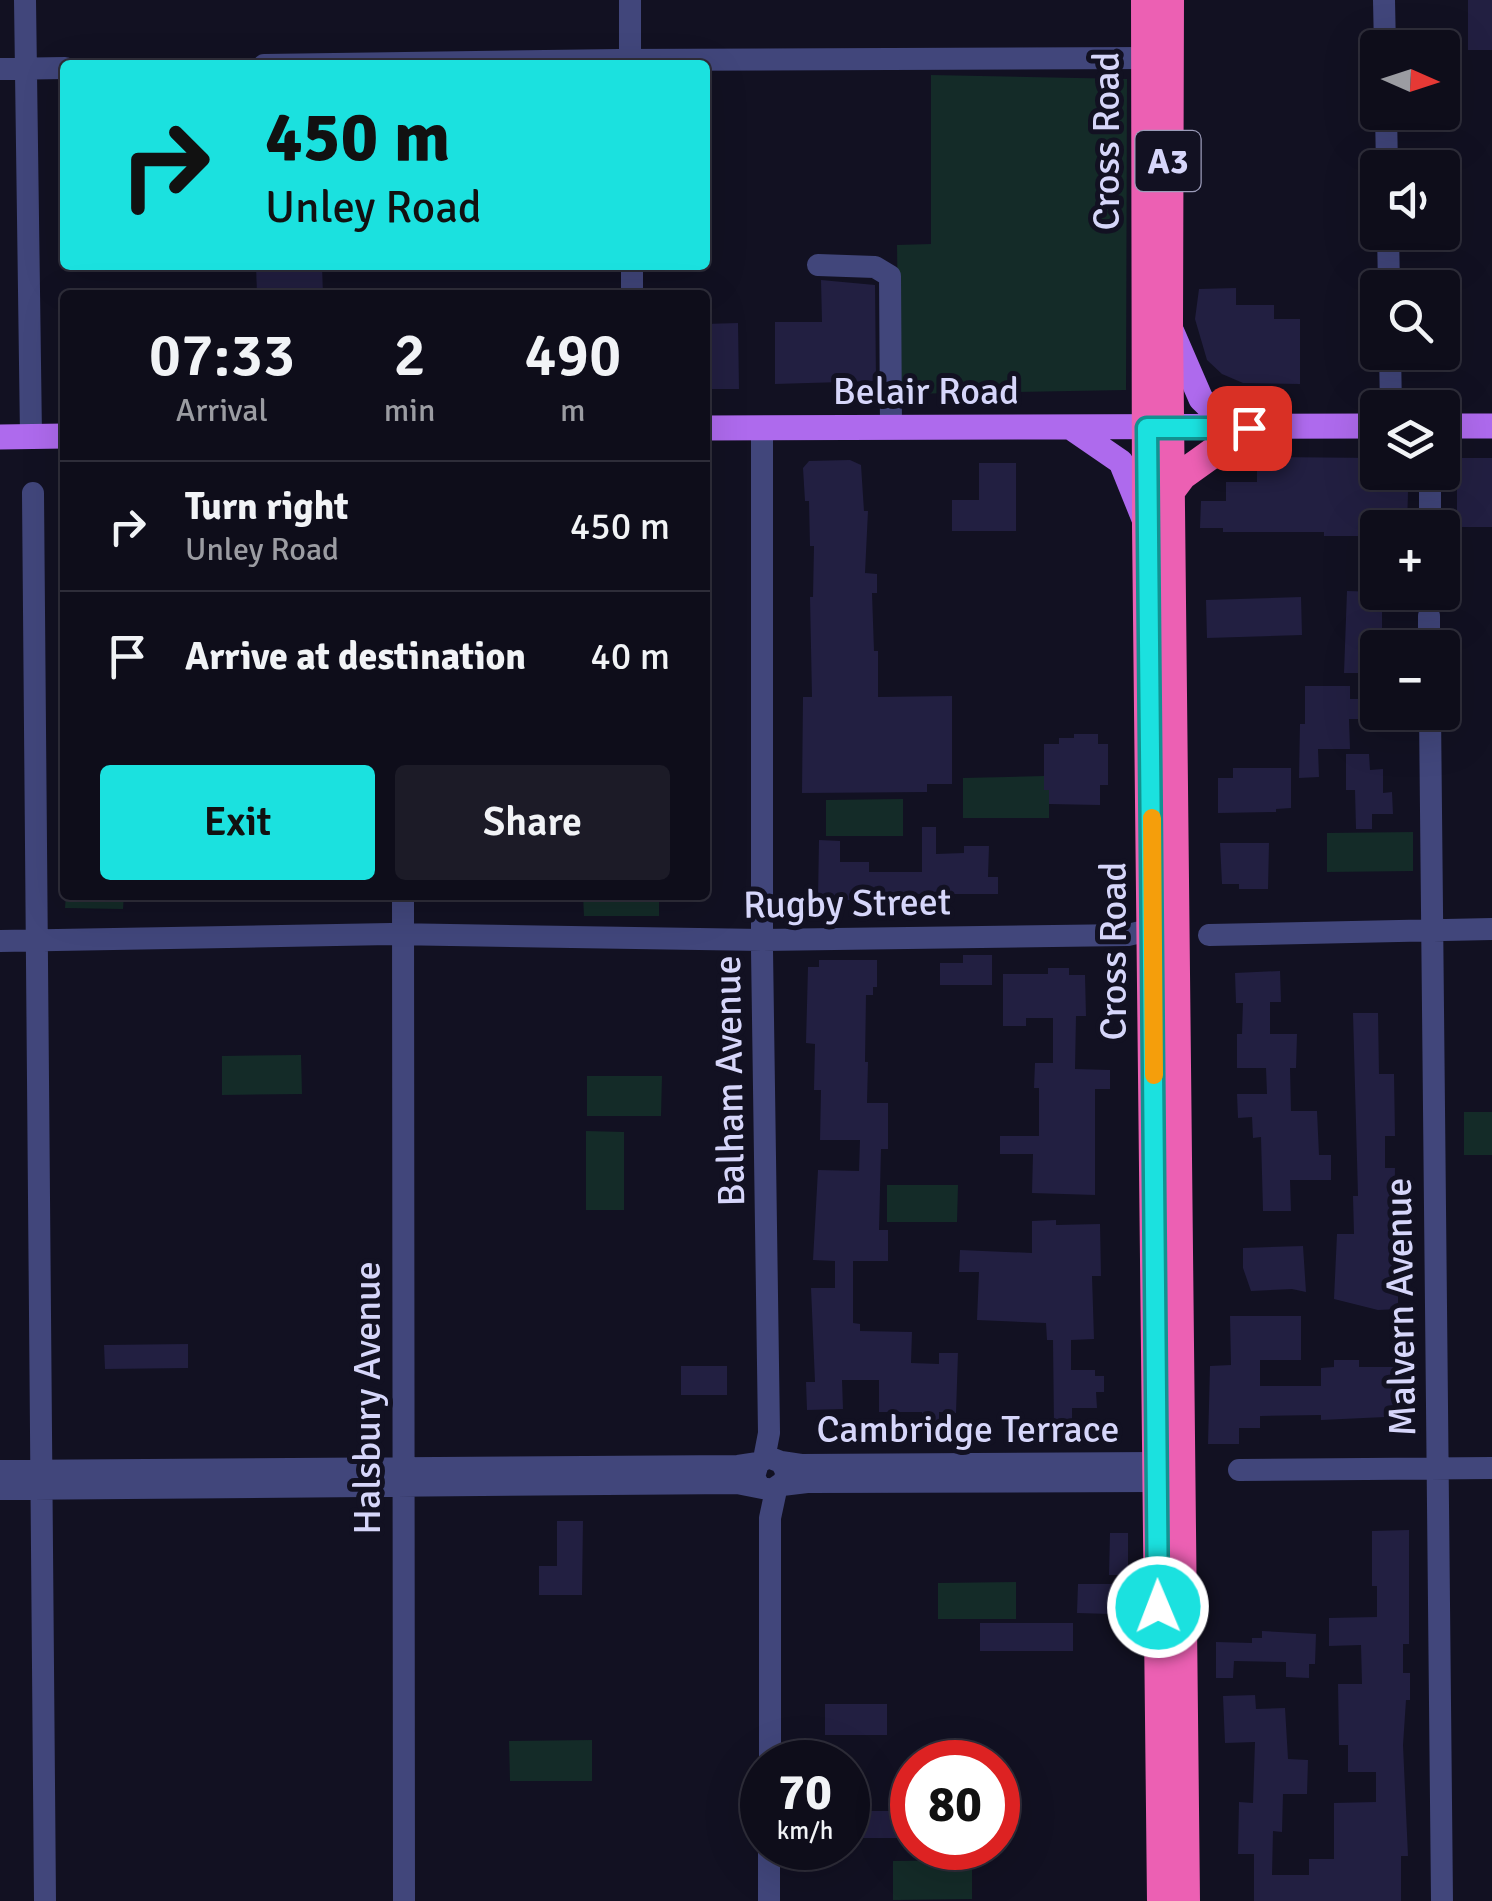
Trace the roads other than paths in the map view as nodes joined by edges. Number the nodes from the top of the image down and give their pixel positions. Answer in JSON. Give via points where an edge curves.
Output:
{"nodes":[{"id":1,"x":24,"y":0,"type":"edge"},
{"id":2,"x":630,"y":0,"type":"edge"},
{"id":3,"x":1146,"y":0,"type":"edge"},
{"id":4,"x":1169,"y":0,"type":"edge"},
{"id":5,"x":1384,"y":0,"type":"edge"},
{"id":6,"x":1385,"y":30,"type":"edge"},
{"id":7,"x":1146,"y":58,"type":"junction"},
{"id":8,"x":630,"y":60,"type":"edge"},
{"id":9,"x":710,"y":61,"type":"edge"},
{"id":10,"x":25,"y":68,"type":"junction"},
{"id":11,"x":60,"y":68,"type":"edge"},
{"id":12,"x":0,"y":69,"type":"edge"},
{"id":13,"x":818,"y":265,"type":"dead end"},
{"id":14,"x":1168,"y":323,"type":"junction"},
{"id":15,"x":1360,"y":426,"type":"edge"},
{"id":16,"x":1460,"y":426,"type":"edge"},
{"id":17,"x":1492,"y":426,"type":"edge"},
{"id":18,"x":710,"y":428,"type":"edge"},
{"id":19,"x":762,"y":428,"type":"junction"},
{"id":20,"x":891,"y":428,"type":"junction"},
{"id":21,"x":1158,"y":428,"type":"junction"},
{"id":22,"x":1240,"y":428,"type":"junction"},
{"id":23,"x":1073,"y":429,"type":"junction"},
{"id":24,"x":0,"y":436,"type":"edge"},
{"id":25,"x":32,"y":436,"type":"junction"},
{"id":26,"x":60,"y":436,"type":"edge"},
{"id":27,"x":1170,"y":491,"type":"junction"},
{"id":28,"x":33,"y":493,"type":"dead end"},
{"id":29,"x":1147,"y":526,"type":"junction"},
{"id":30,"x":1429,"y":616,"type":"dead end"},
{"id":31,"x":1429,"y":630,"type":"edge"},
{"id":32,"x":1430,"y":730,"type":"edge"},
{"id":33,"x":403,"y":900,"type":"edge"},
{"id":34,"x":1154,"y":928,"type":"junction"},
{"id":35,"x":1492,"y":929,"type":"edge"},
{"id":36,"x":1431,"y":930,"type":"junction"},
{"id":37,"x":404,"y":934,"type":"junction"},
{"id":38,"x":1209,"y":936,"type":"dead end"},
{"id":39,"x":39,"y":940,"type":"junction"},
{"id":40,"x":762,"y":940,"type":"junction"},
{"id":41,"x":0,"y":941,"type":"edge"},
{"id":42,"x":1492,"y":1468,"type":"edge"},
{"id":43,"x":1437,"y":1469,"type":"junction"},
{"id":44,"x":0,"y":1470,"type":"edge"},
{"id":45,"x":1239,"y":1470,"type":"dead end"},
{"id":46,"x":1164,"y":1472,"type":"junction"},
{"id":47,"x":770,"y":1474,"type":"junction"},
{"id":48,"x":401,"y":1477,"type":"junction"},
{"id":49,"x":39,"y":1480,"type":"junction"},
{"id":50,"x":0,"y":1489,"type":"edge"},
{"id":51,"x":770,"y":1740,"type":"edge"},
{"id":52,"x":769,"y":1870,"type":"edge"},
{"id":53,"x":45,"y":1901,"type":"edge"},
{"id":54,"x":404,"y":1901,"type":"edge"},
{"id":55,"x":769,"y":1901,"type":"edge"},
{"id":56,"x":1162,"y":1901,"type":"edge"},
{"id":57,"x":1186,"y":1901,"type":"edge"},
{"id":58,"x":1442,"y":1901,"type":"edge"}],
"edges":[{"from":1,"to":10,"type":"street"},
{"from":2,"to":8,"type":"street"},
{"from":3,"to":7,"type":"highway","name":"Cross Road","number":"A3"},
{"from":4,"to":14,"type":"highway","name":"Cross Road","number":"A3"},
{"from":5,"to":6,"type":"street"},
{"from":7,"to":9,"type":"street"},
{"from":7,"to":21,"type":"highway","name":"Cross Road","number":"A3"},
{"from":10,"to":11,"type":"street"},
{"from":10,"to":12,"type":"street"},
{"from":10,"to":25,"type":"street"},
{"from":13,"to":20,"type":"street","via":[[875,267],[890,276]]},
{"from":14,"to":21,"type":"highway","name":"Cross Road","number":"A3"},
{"from":14,"to":22,"type":"main road","via":[[1201,399]]},
{"from":15,"to":22,"type":"main road","name":"Belair Road"},
{"from":16,"to":17,"type":"main road"},
{"from":18,"to":19,"type":"main road","name":"Belair Road"},
{"from":19,"to":20,"type":"main road","name":"Belair Road"},
{"from":19,"to":40,"type":"street","name":"Balham Avenue"},
{"from":20,"to":23,"type":"main road","name":"Belair Road"},
{"from":21,"to":22,"type":"main road","name":"Belair Road"},
{"from":21,"to":23,"type":"main road","name":"Belair Road"},
{"from":21,"to":27,"type":"highway","name":"Cross Road","number":"A3"},
{"from":21,"to":29,"type":"highway","name":"Cross Road","number":"A3"},
{"from":22,"to":27,"type":"highway"},
{"from":23,"to":29,"type":"main road","via":[[1121,462]]},
{"from":24,"to":25,"type":"main road"},
{"from":25,"to":26,"type":"main road"},
{"from":27,"to":46,"type":"highway","name":"Cross Road","number":"A3"},
{"from":28,"to":39,"type":"street"},
{"from":29,"to":34,"type":"highway","name":"Cross Road","number":"A3"},
{"from":30,"to":31,"type":"street"},
{"from":32,"to":36,"type":"street","name":"Malvern Avenue"},
{"from":33,"to":37,"type":"street","name":"Halsbury Avenue"},
{"from":34,"to":40,"type":"street","name":"Rugby Street","via":[[1128,935]]},
{"from":34,"to":46,"type":"highway","name":"Cross Road","number":"A3"},
{"from":35,"to":36,"type":"street"},
{"from":36,"to":38,"type":"street"},
{"from":36,"to":43,"type":"street","name":"Malvern Avenue"},
{"from":37,"to":39,"type":"street","name":"Rugby Street"},
{"from":37,"to":40,"type":"street","name":"Rugby Street"},
{"from":37,"to":48,"type":"street","name":"Halsbury Avenue"},
{"from":39,"to":41,"type":"street","name":"Rugby Street"},
{"from":39,"to":49,"type":"street"},
{"from":40,"to":47,"type":"street","name":"Balham Avenue"},
{"from":42,"to":43,"type":"street"},
{"from":43,"to":45,"type":"street"},
{"from":43,"to":58,"type":"street","name":"Malvern Avenue"},
{"from":44,"to":49,"type":"street","name":"Cambridge Terrace"},
{"from":46,"to":47,"type":"street","name":"Cambridge Terrace"},
{"from":46,"to":56,"type":"highway","name":"Cross Road","number":"A3"},
{"from":46,"to":57,"type":"highway","name":"Cross Road","number":"A3"},
{"from":47,"to":48,"type":"street","name":"Cambridge Terrace","via":[[737,1482],[640,1475]]},
{"from":47,"to":51,"type":"street","name":"Balham Avenue"},
{"from":48,"to":49,"type":"street","name":"Cambridge Terrace"},
{"from":48,"to":54,"type":"street","name":"Halsbury Avenue"},
{"from":49,"to":50,"type":"street","name":"Cambridge Terrace"},
{"from":49,"to":53,"type":"street"},
{"from":52,"to":55,"type":"street"}]}
